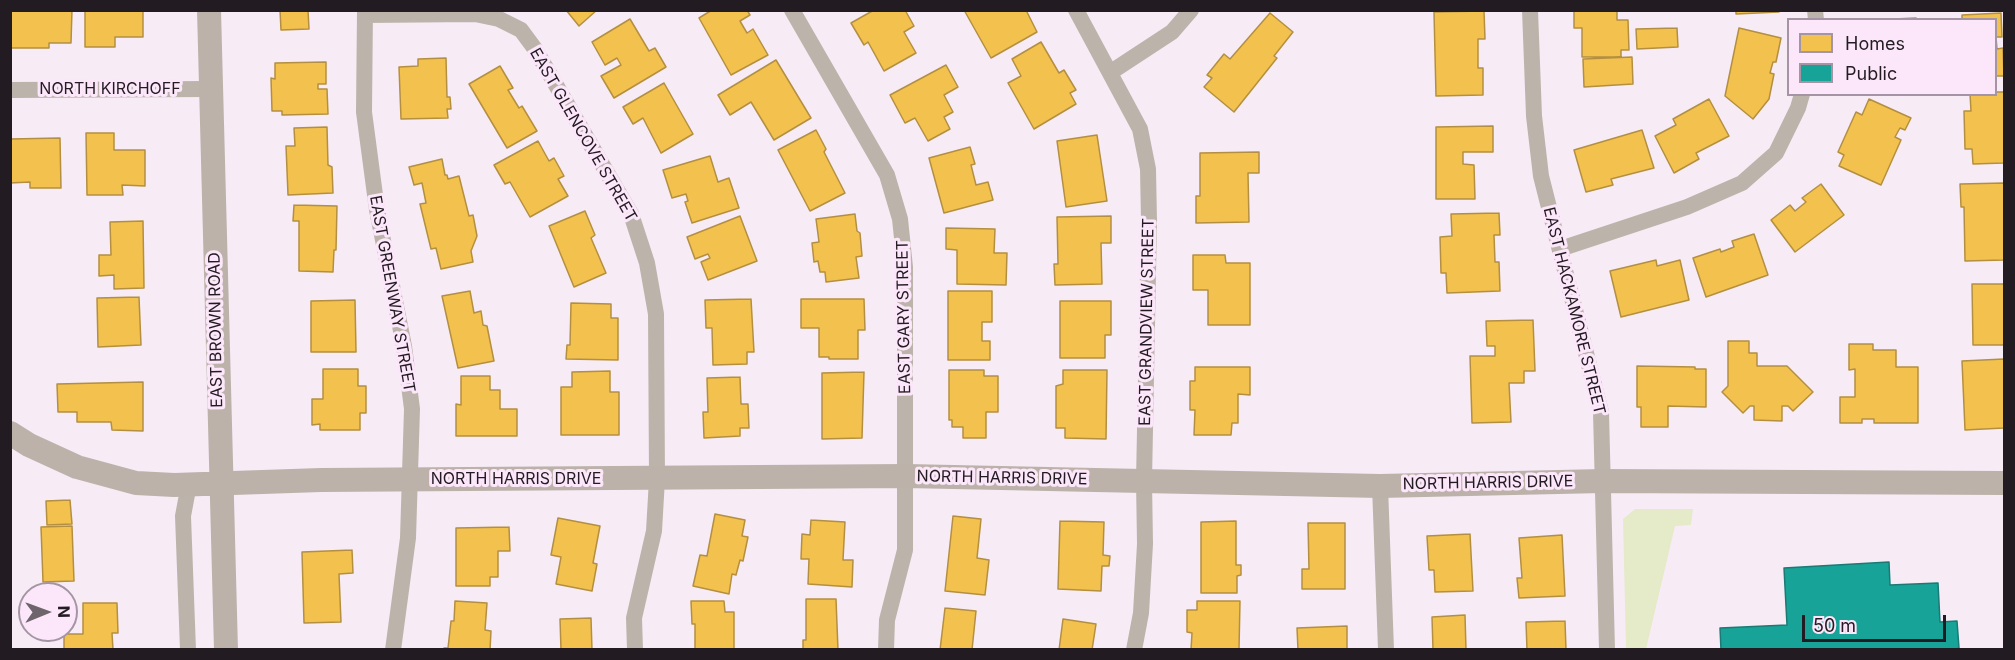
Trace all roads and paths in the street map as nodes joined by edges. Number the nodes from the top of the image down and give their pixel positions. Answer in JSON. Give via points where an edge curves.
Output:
{"nodes":[{"id":1,"x":209,"y":10,"type":"edge"},
{"id":2,"x":792,"y":10,"type":"edge"},
{"id":3,"x":1076,"y":10,"type":"edge"},
{"id":4,"x":1191,"y":10,"type":"edge"},
{"id":5,"x":1530,"y":10,"type":"edge"},
{"id":6,"x":365,"y":13,"type":"edge"},
{"id":7,"x":1111,"y":72,"type":"junction"},
{"id":8,"x":210,"y":88,"type":"junction"},
{"id":9,"x":10,"y":90,"type":"edge"},
{"id":10,"x":1801,"y":96,"type":"edge"},
{"id":11,"x":1560,"y":249,"type":"junction"},
{"id":12,"x":10,"y":433,"type":"edge"},
{"id":13,"x":906,"y":476,"type":"junction"},
{"id":14,"x":410,"y":479,"type":"junction"},
{"id":15,"x":657,"y":479,"type":"junction"},
{"id":16,"x":1144,"y":481,"type":"junction"},
{"id":17,"x":1603,"y":481,"type":"junction"},
{"id":18,"x":220,"y":483,"type":"junction"},
{"id":19,"x":2004,"y":483,"type":"edge"},
{"id":20,"x":189,"y":484,"type":"junction"},
{"id":21,"x":1380,"y":486,"type":"junction"},
{"id":22,"x":188,"y":650,"type":"edge"},
{"id":23,"x":226,"y":650,"type":"edge"},
{"id":24,"x":393,"y":650,"type":"edge"},
{"id":25,"x":635,"y":650,"type":"edge"},
{"id":26,"x":886,"y":650,"type":"edge"},
{"id":27,"x":1134,"y":650,"type":"edge"},
{"id":28,"x":1386,"y":650,"type":"edge"},
{"id":29,"x":1607,"y":650,"type":"edge"}],
"edges":[{"from":1,"to":8,"type":"street","name":"EAST BROWN ROAD"},
{"from":2,"to":13,"type":"street","name":"EAST GARY STREET","via":[[887,175],[900,219],[905,267]]},
{"from":3,"to":7,"type":"street","name":"EAST GRANDVIEW STREET"},
{"from":4,"to":7,"type":"street","via":[[1172,32]]},
{"from":5,"to":11,"type":"street","name":"EAST HACKAMORE STREET","via":[[1534,116],[1541,176]]},
{"from":6,"to":14,"type":"street","name":"EAST GREENWAY STREET","via":[[364,112],[412,409]]},
{"from":6,"to":15,"type":"street","name":"EAST GLENCOVE STREET","via":[[475,14],[521,30],[536,49],[631,214],[646,262],[656,314]]},
{"from":7,"to":16,"type":"street","name":"EAST GRANDVIEW STREET","via":[[1140,129],[1149,169]]},
{"from":8,"to":9,"type":"street","name":"NORTH KIRCHOFF"},
{"from":8,"to":18,"type":"street","name":"EAST BROWN ROAD"},
{"from":10,"to":11,"type":"street","via":[[1776,153],[1742,183],[1687,207]]},
{"from":11,"to":17,"type":"street","name":"EAST HACKAMORE STREET","via":[[1601,412]]},
{"from":12,"to":20,"type":"street","name":"NORTH HARRIS DRIVE","via":[[77,467],[136,483]]},
{"from":13,"to":15,"type":"street","name":"NORTH HARRIS DRIVE"},
{"from":13,"to":16,"type":"street","name":"NORTH HARRIS DRIVE"},
{"from":13,"to":26,"type":"street","name":"EAST GARY STREET","via":[[905,550],[887,621]]},
{"from":14,"to":15,"type":"street","name":"NORTH HARRIS DRIVE"},
{"from":14,"to":18,"type":"street","name":"NORTH HARRIS DRIVE"},
{"from":14,"to":24,"type":"street","name":"EAST GREENWAY STREET","via":[[408,538]]},
{"from":15,"to":25,"type":"street","name":"EAST GLENCOVE STREET","via":[[654,531],[634,618]]},
{"from":16,"to":21,"type":"street","name":"NORTH HARRIS DRIVE"},
{"from":16,"to":27,"type":"street","name":"EAST GRANDVIEW STREET","via":[[1141,613]]},
{"from":17,"to":19,"type":"street","name":"NORTH HARRIS DRIVE"},
{"from":17,"to":21,"type":"street","name":"NORTH HARRIS DRIVE"},
{"from":17,"to":29,"type":"street","name":"EAST HACKAMORE STREET"},
{"from":18,"to":20,"type":"street","name":"NORTH HARRIS DRIVE"},
{"from":18,"to":23,"type":"street","name":"EAST BROWN ROAD"},
{"from":20,"to":22,"type":"street","via":[[183,516]]},
{"from":21,"to":28,"type":"street"}]}
